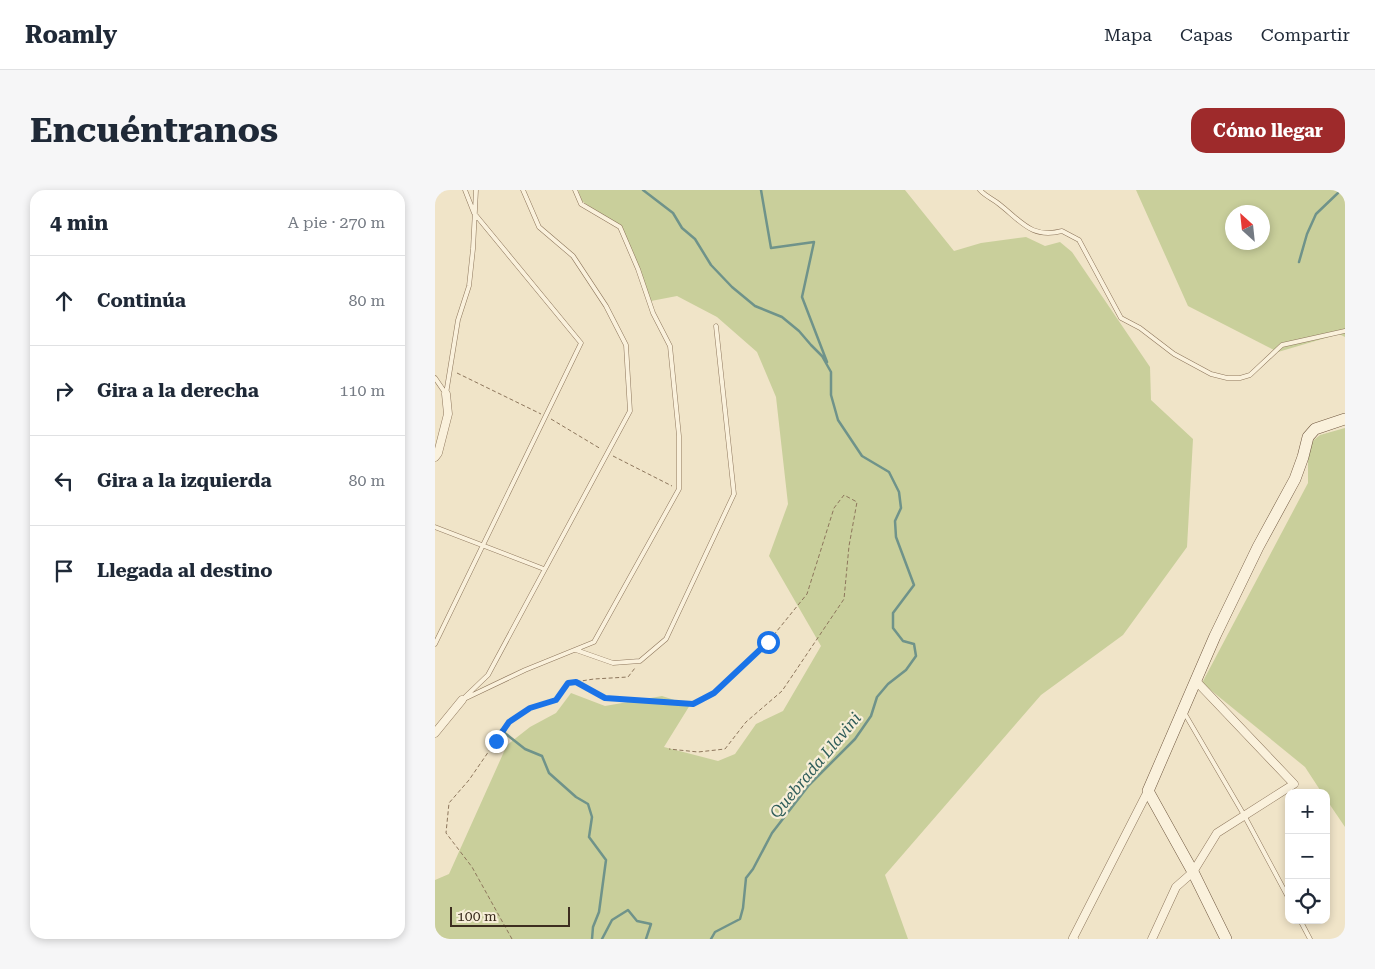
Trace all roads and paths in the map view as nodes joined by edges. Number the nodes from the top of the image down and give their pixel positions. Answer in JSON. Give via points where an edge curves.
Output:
{"nodes":[{"id":1,"x":465,"y":190,"type":"edge"},
{"id":2,"x":476,"y":190,"type":"edge"},
{"id":3,"x":523,"y":190,"type":"edge"},
{"id":4,"x":575,"y":190,"type":"edge"},
{"id":5,"x":980,"y":190,"type":"edge"},
{"id":6,"x":474,"y":213,"type":"junction"},
{"id":7,"x":716,"y":326,"type":"dead end"},
{"id":8,"x":1345,"y":330,"type":"edge"},
{"id":9,"x":449,"y":369,"type":"junction"},
{"id":10,"x":435,"y":378,"type":"edge"},
{"id":11,"x":446,"y":394,"type":"junction"},
{"id":12,"x":546,"y":417,"type":"junction"},
{"id":13,"x":1345,"y":419,"type":"edge"},
{"id":14,"x":607,"y":453,"type":"junction"},
{"id":15,"x":435,"y":457,"type":"edge"},
{"id":16,"x":679,"y":489,"type":"junction"},
{"id":17,"x":435,"y":527,"type":"edge"},
{"id":18,"x":483,"y":546,"type":"junction"},
{"id":19,"x":544,"y":570,"type":"junction"},
{"id":20,"x":435,"y":644,"type":"edge"},
{"id":21,"x":576,"y":650,"type":"junction"},
{"id":22,"x":640,"y":661,"type":"junction"},
{"id":23,"x":1196,"y":680,"type":"junction"},
{"id":24,"x":576,"y":682,"type":"junction"},
{"id":25,"x":462,"y":700,"type":"junction"},
{"id":26,"x":1183,"y":711,"type":"junction"},
{"id":27,"x":435,"y":733,"type":"edge"},
{"id":28,"x":669,"y":749,"type":"dead end"},
{"id":29,"x":1148,"y":791,"type":"junction"},
{"id":30,"x":1244,"y":815,"type":"junction"},
{"id":31,"x":1193,"y":872,"type":"junction"},
{"id":32,"x":1285,"y":892,"type":"edge"},
{"id":33,"x":1302,"y":924,"type":"edge"},
{"id":34,"x":512,"y":939,"type":"edge"},
{"id":35,"x":1074,"y":939,"type":"edge"},
{"id":36,"x":1152,"y":939,"type":"edge"},
{"id":37,"x":1226,"y":939,"type":"edge"},
{"id":38,"x":1310,"y":939,"type":"edge"}],
"edges":[{"from":1,"to":6,"type":"lane"},
{"from":2,"to":6,"type":"lane"},
{"from":3,"to":14,"type":"lane","via":[[539,227],[573,256],[607,306],[626,345],[630,411]]},
{"from":4,"to":16,"type":"lane","via":[[581,204],[620,227],[653,312],[670,346],[679,436]]},
{"from":5,"to":8,"type":"lane","via":[[1023,226],[1051,234],[1062,231],[1079,240],[1121,318],[1174,354],[1211,374],[1227,378],[1250,375],[1282,345]]},
{"from":6,"to":9,"type":"lane","via":[[469,286],[458,320]]},
{"from":6,"to":12,"type":"lane","via":[[581,342]]},
{"from":7,"to":22,"type":"lane","via":[[734,494],[665,639]]},
{"from":9,"to":11,"type":"lane"},
{"from":9,"to":12,"type":"path"},
{"from":10,"to":11,"type":"lane"},
{"from":11,"to":15,"type":"street","via":[[448,414]]},
{"from":12,"to":14,"type":"path"},
{"from":12,"to":18,"type":"lane"},
{"from":13,"to":23,"type":"street","via":[[1315,429],[1308,437],[1295,479],[1235,594]]},
{"from":14,"to":16,"type":"path"},
{"from":14,"to":19,"type":"lane"},
{"from":16,"to":21,"type":"lane","via":[[595,642]]},
{"from":17,"to":18,"type":"lane"},
{"from":18,"to":19,"type":"lane"},
{"from":18,"to":20,"type":"lane"},
{"from":19,"to":25,"type":"lane","via":[[488,675]]},
{"from":21,"to":22,"type":"lane","via":[[613,663]]},
{"from":21,"to":25,"type":"lane"},
{"from":22,"to":24,"type":"path","via":[[628,677]]},
{"from":23,"to":26,"type":"street"},
{"from":23,"to":30,"type":"street","via":[[1294,784]]},
{"from":24,"to":28,"type":"path","via":[[605,698],[693,704],[714,693],[768,642],[807,594],[834,508],[843,495],[857,502],[844,598],[782,691],[746,722],[725,749],[697,752]]},
{"from":24,"to":34,"type":"path","via":[[568,683],[556,700],[530,708],[509,722],[449,803],[446,833],[472,867]]},
{"from":25,"to":27,"type":"street"},
{"from":26,"to":29,"type":"street"},
{"from":26,"to":30,"type":"lane"},
{"from":29,"to":31,"type":"street"},
{"from":29,"to":35,"type":"street"},
{"from":30,"to":31,"type":"street","via":[[1217,833]]},
{"from":30,"to":32,"type":"lane"},
{"from":31,"to":36,"type":"street","via":[[1176,887]]},
{"from":31,"to":37,"type":"street"},
{"from":33,"to":38,"type":"lane"}]}
